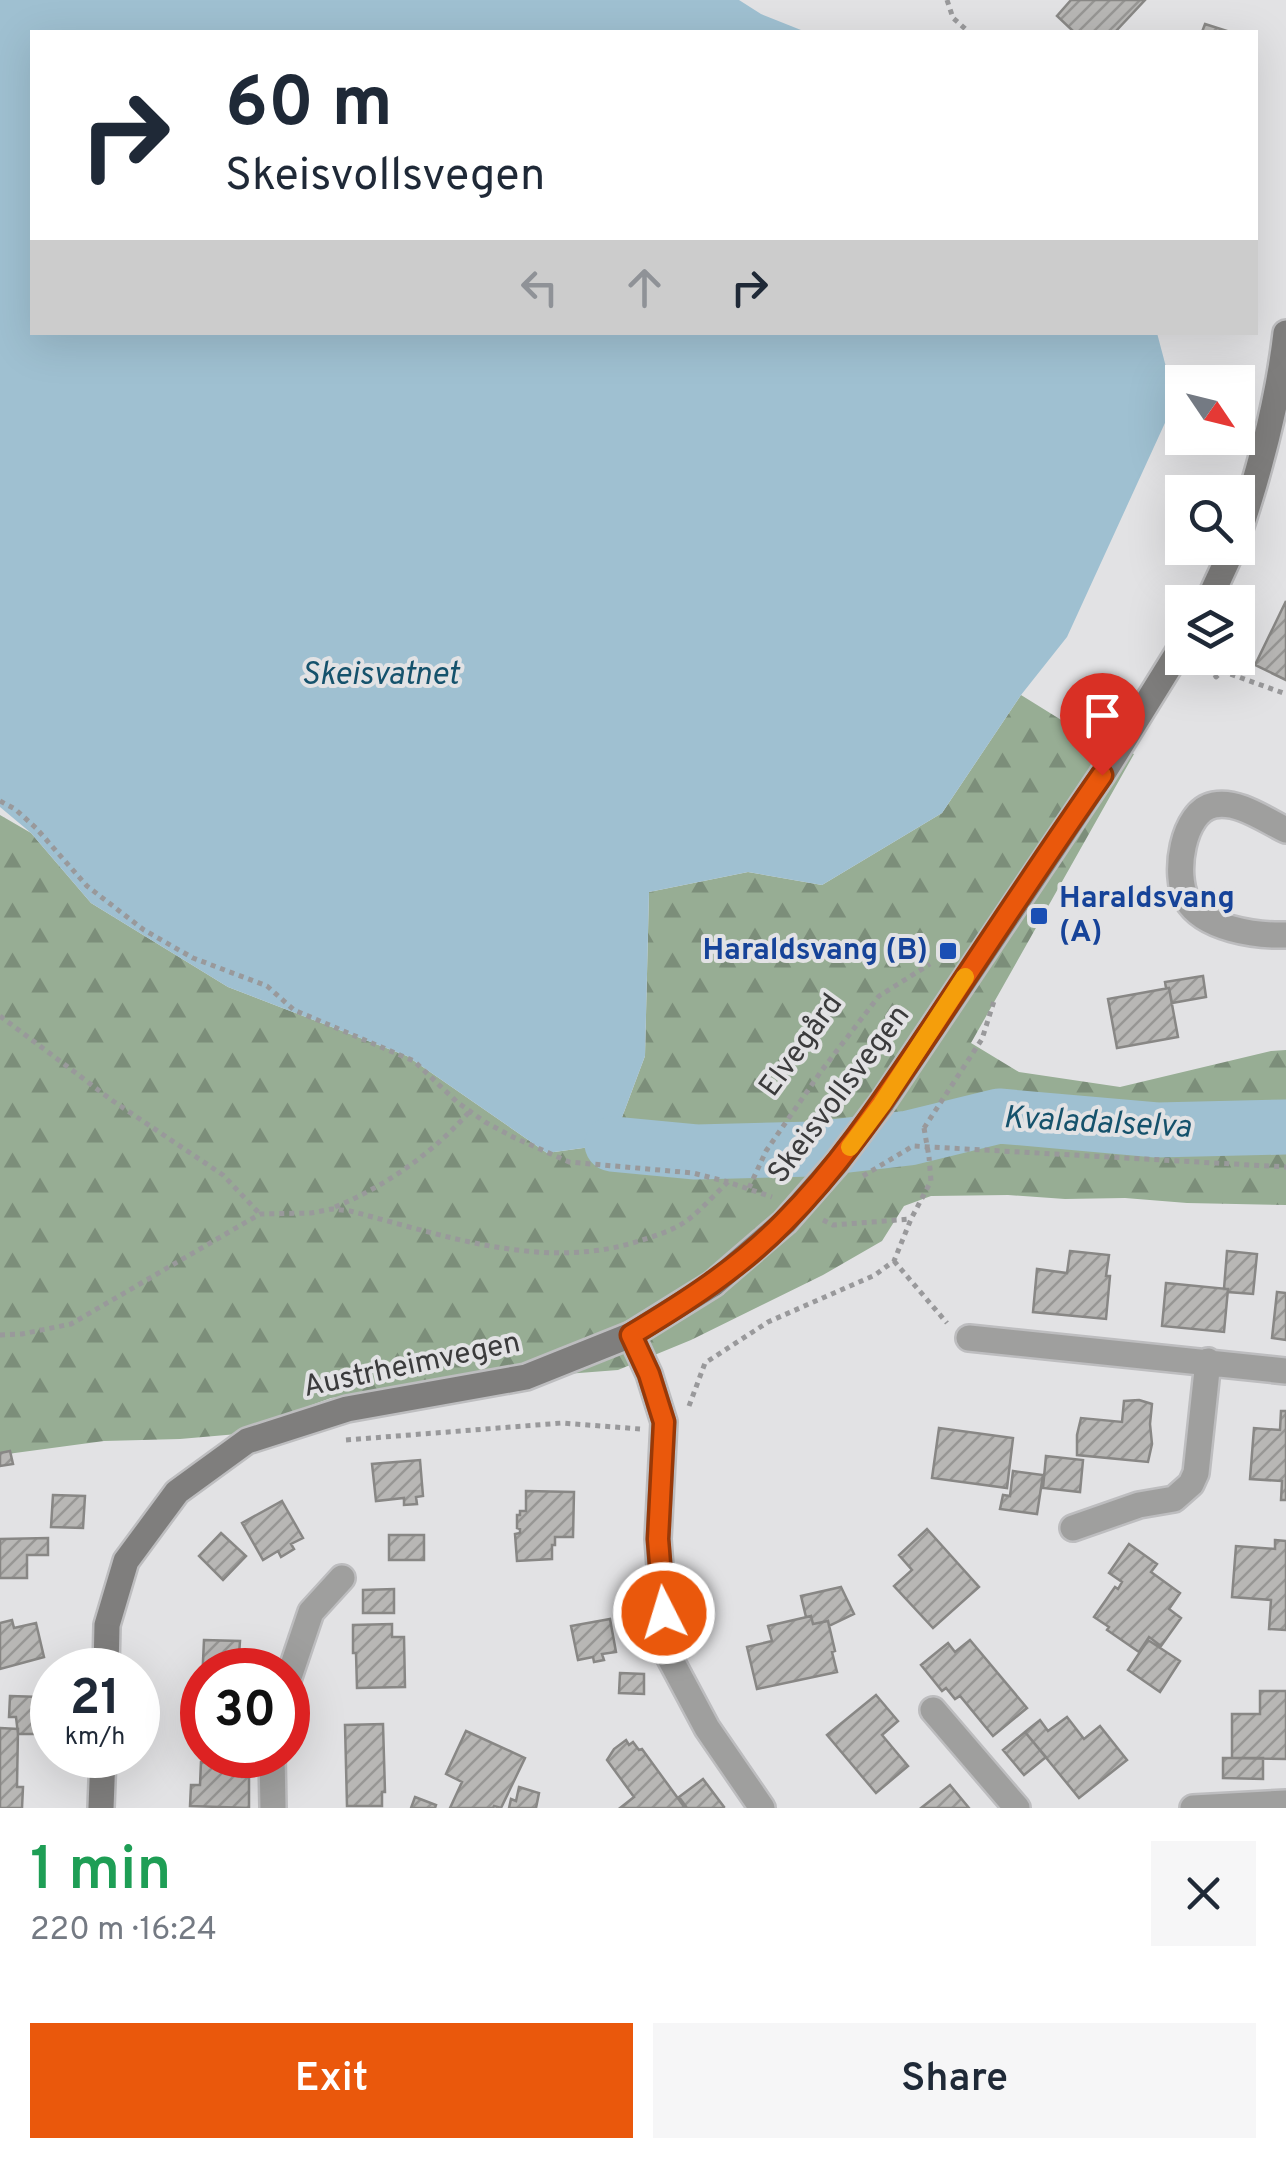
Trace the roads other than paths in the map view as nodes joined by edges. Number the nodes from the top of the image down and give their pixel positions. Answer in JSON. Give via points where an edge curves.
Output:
{"nodes":[{"id":1,"x":1285,"y":347,"type":"edge"},
{"id":2,"x":1255,"y":484,"type":"edge"},
{"id":3,"x":1175,"y":675,"type":"edge"},
{"id":4,"x":1286,"y":830,"type":"edge"},
{"id":5,"x":1286,"y":935,"type":"edge"},
{"id":6,"x":631,"y":1335,"type":"junction"},
{"id":7,"x":970,"y":1338,"type":"road end"},
{"id":8,"x":1208,"y":1361,"type":"junction"},
{"id":9,"x":1286,"y":1371,"type":"edge"},
{"id":10,"x":1073,"y":1528,"type":"dead end"},
{"id":11,"x":342,"y":1578,"type":"dead end"},
{"id":12,"x":106,"y":1648,"type":"edge"},
{"id":13,"x":298,"y":1648,"type":"edge"},
{"id":14,"x":934,"y":1710,"type":"dead end"},
{"id":15,"x":102,"y":1778,"type":"edge"},
{"id":16,"x":272,"y":1778,"type":"edge"},
{"id":17,"x":1286,"y":1802,"type":"edge"},
{"id":18,"x":101,"y":1808,"type":"edge"},
{"id":19,"x":273,"y":1808,"type":"edge"},
{"id":20,"x":762,"y":1808,"type":"edge"},
{"id":21,"x":1017,"y":1808,"type":"edge"},
{"id":22,"x":1194,"y":1808,"type":"edge"}],
"edges":[{"from":1,"to":2,"type":"main road"},
{"from":3,"to":6,"type":"main road","name":"Skeisvollsvegen","bridge":true,"via":[[882,1104],[813,1192],[713,1284]]},
{"from":4,"to":5,"type":"street","via":[[1241,808],[1216,804],[1200,810],[1183,846],[1182,883],[1187,901],[1217,924]]},
{"from":6,"to":12,"type":"main road","name":"Austrheimvegen","via":[[526,1378],[347,1409],[246,1441],[177,1492],[126,1561]]},
{"from":6,"to":20,"type":"street","via":[[664,1422],[658,1539],[666,1650],[707,1728]]},
{"from":7,"to":8,"type":"street"},
{"from":8,"to":9,"type":"street"},
{"from":8,"to":10,"type":"street","via":[[1191,1484],[1166,1502]]},
{"from":11,"to":13,"type":"street","via":[[310,1612]]},
{"from":14,"to":21,"type":"street"},
{"from":15,"to":18,"type":"main road"},
{"from":16,"to":19,"type":"street"},
{"from":17,"to":22,"type":"street"}]}
